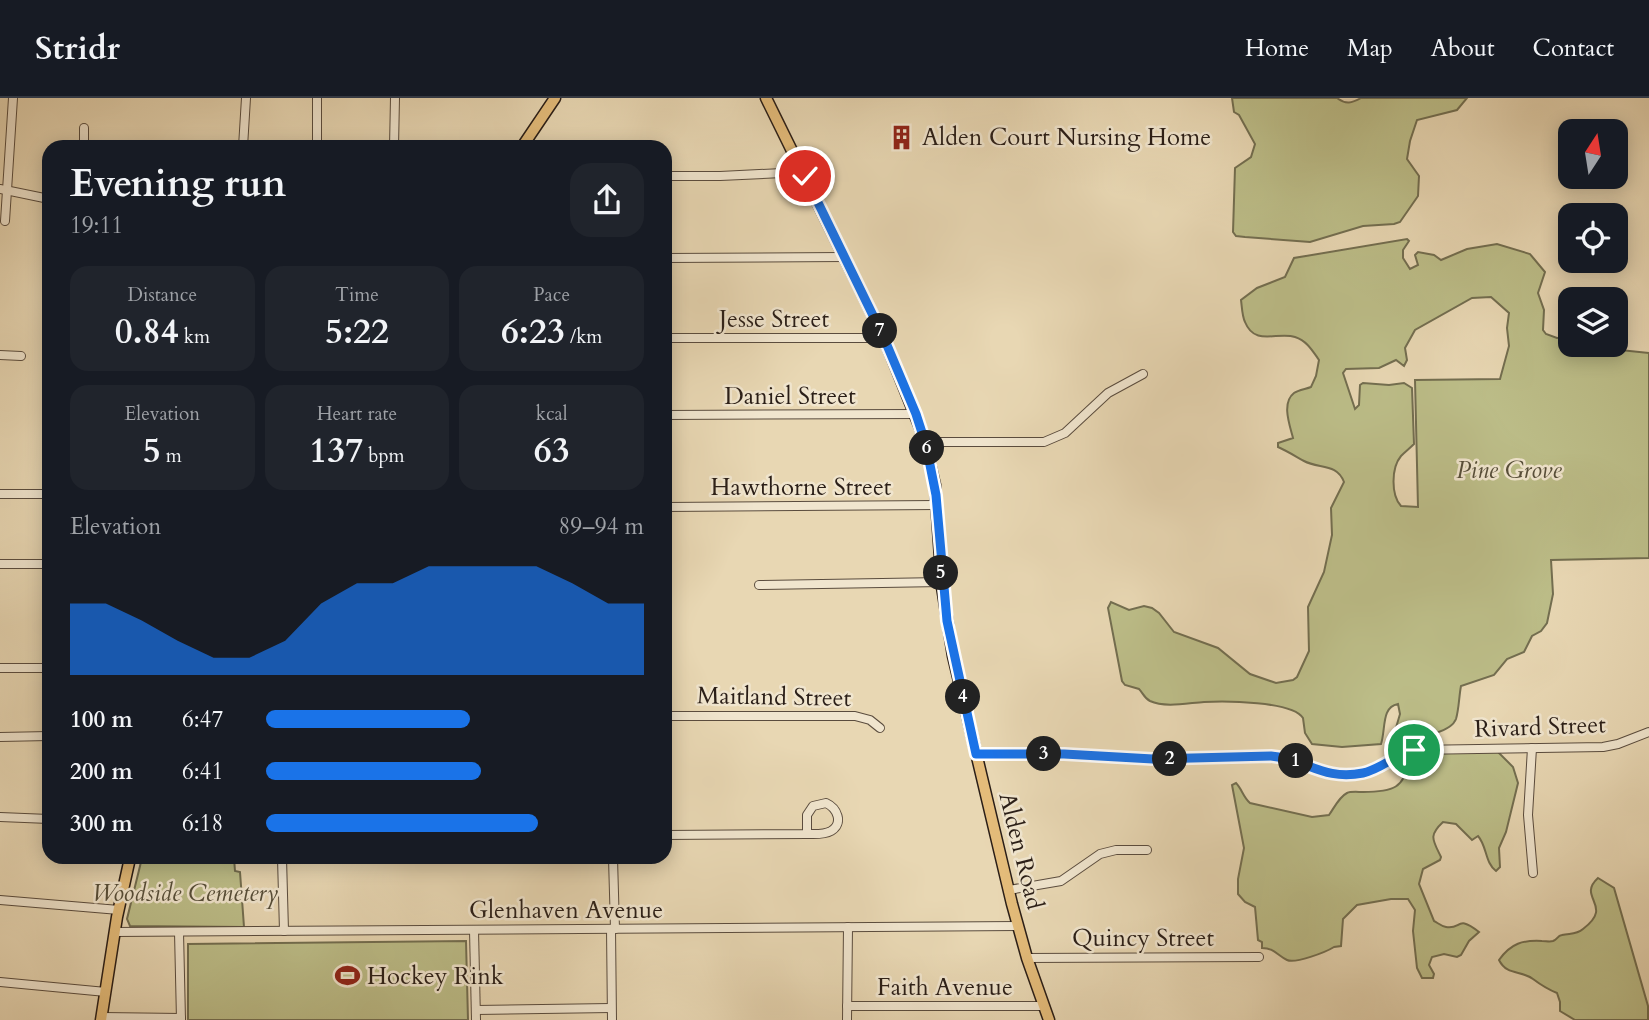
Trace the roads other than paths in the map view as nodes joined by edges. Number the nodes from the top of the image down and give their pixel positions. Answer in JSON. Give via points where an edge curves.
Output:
{"nodes":[{"id":1,"x":13,"y":98,"type":"edge"},
{"id":2,"x":246,"y":98,"type":"edge"},
{"id":3,"x":317,"y":98,"type":"edge"},
{"id":4,"x":395,"y":98,"type":"edge"},
{"id":5,"x":555,"y":98,"type":"edge"},
{"id":6,"x":766,"y":98,"type":"edge"},
{"id":7,"x":84,"y":128,"type":"dead end"},
{"id":8,"x":84,"y":140,"type":"edge"},
{"id":9,"x":243,"y":140,"type":"edge"},
{"id":10,"x":317,"y":140,"type":"edge"},
{"id":11,"x":394,"y":140,"type":"edge"},
{"id":12,"x":527,"y":140,"type":"edge"},
{"id":13,"x":803,"y":172,"type":"junction"},
{"id":14,"x":672,"y":176,"type":"edge"},
{"id":15,"x":4,"y":190,"type":"edge"},
{"id":16,"x":42,"y":198,"type":"edge"},
{"id":17,"x":5,"y":221,"type":"dead end"},
{"id":18,"x":845,"y":257,"type":"junction"},
{"id":19,"x":672,"y":258,"type":"edge"},
{"id":20,"x":672,"y":338,"type":"edge"},
{"id":21,"x":884,"y":338,"type":"junction"},
{"id":22,"x":0,"y":355,"type":"edge"},
{"id":23,"x":21,"y":356,"type":"dead end"},
{"id":24,"x":1143,"y":374,"type":"dead end"},
{"id":25,"x":916,"y":414,"type":"junction"},
{"id":26,"x":672,"y":415,"type":"edge"},
{"id":27,"x":925,"y":442,"type":"junction"},
{"id":28,"x":0,"y":494,"type":"edge"},
{"id":29,"x":42,"y":494,"type":"edge"},
{"id":30,"x":937,"y":505,"type":"junction"},
{"id":31,"x":672,"y":507,"type":"edge"},
{"id":32,"x":0,"y":564,"type":"edge"},
{"id":33,"x":42,"y":564,"type":"edge"},
{"id":34,"x":942,"y":582,"type":"junction"},
{"id":35,"x":759,"y":585,"type":"dead end"},
{"id":36,"x":0,"y":668,"type":"edge"},
{"id":37,"x":42,"y":668,"type":"edge"},
{"id":38,"x":672,"y":716,"type":"edge"},
{"id":39,"x":880,"y":728,"type":"dead end"},
{"id":40,"x":1649,"y":732,"type":"edge"},
{"id":41,"x":42,"y":736,"type":"edge"},
{"id":42,"x":0,"y":737,"type":"edge"},
{"id":43,"x":1532,"y":748,"type":"junction"},
{"id":44,"x":976,"y":754,"type":"junction"},
{"id":45,"x":0,"y":817,"type":"edge"},
{"id":46,"x":42,"y":819,"type":"edge"},
{"id":47,"x":807,"y":834,"type":"junction"},
{"id":48,"x":672,"y":835,"type":"edge"},
{"id":49,"x":1147,"y":850,"type":"dead end"},
{"id":50,"x":129,"y":864,"type":"edge"},
{"id":51,"x":282,"y":864,"type":"edge"},
{"id":52,"x":613,"y":864,"type":"edge"},
{"id":53,"x":1533,"y":873,"type":"dead end"},
{"id":54,"x":1009,"y":890,"type":"junction"},
{"id":55,"x":0,"y":900,"type":"edge"},
{"id":56,"x":119,"y":910,"type":"junction"},
{"id":57,"x":1018,"y":926,"type":"junction"},
{"id":58,"x":848,"y":928,"type":"junction"},
{"id":59,"x":613,"y":929,"type":"junction"},
{"id":60,"x":474,"y":930,"type":"junction"},
{"id":61,"x":284,"y":931,"type":"junction"},
{"id":62,"x":115,"y":932,"type":"junction"},
{"id":63,"x":179,"y":932,"type":"junction"},
{"id":64,"x":1259,"y":957,"type":"dead end"},
{"id":65,"x":1027,"y":958,"type":"junction"},
{"id":66,"x":0,"y":982,"type":"edge"},
{"id":67,"x":106,"y":992,"type":"junction"},
{"id":68,"x":847,"y":1006,"type":"junction"},
{"id":69,"x":1044,"y":1006,"type":"junction"},
{"id":70,"x":611,"y":1008,"type":"junction"},
{"id":71,"x":476,"y":1010,"type":"junction"},
{"id":72,"x":101,"y":1019,"type":"edge"},
{"id":73,"x":181,"y":1019,"type":"edge"},
{"id":74,"x":476,"y":1020,"type":"edge"},
{"id":75,"x":611,"y":1020,"type":"edge"},
{"id":76,"x":847,"y":1020,"type":"edge"},
{"id":77,"x":1049,"y":1020,"type":"edge"}],
"edges":[{"from":1,"to":15,"type":"street"},
{"from":2,"to":9,"type":"street"},
{"from":3,"to":10,"type":"street"},
{"from":4,"to":11,"type":"street"},
{"from":5,"to":12,"type":"main road"},
{"from":6,"to":13,"type":"main road","name":"Alden Road"},
{"from":7,"to":8,"type":"street"},
{"from":13,"to":14,"type":"street"},
{"from":13,"to":18,"type":"main road","name":"Alden Road"},
{"from":15,"to":16,"type":"street"},
{"from":15,"to":17,"type":"street"},
{"from":18,"to":19,"type":"street"},
{"from":18,"to":21,"type":"main road","name":"Alden Road"},
{"from":20,"to":21,"type":"street","name":"Jesse Street"},
{"from":21,"to":25,"type":"main road","name":"Alden Road"},
{"from":22,"to":23,"type":"street"},
{"from":24,"to":27,"type":"street","via":[[1108,393],[1066,432],[1044,442]]},
{"from":25,"to":26,"type":"street","name":"Daniel Street"},
{"from":25,"to":27,"type":"main road","name":"Alden Road"},
{"from":27,"to":30,"type":"main road","name":"Alden Road"},
{"from":28,"to":29,"type":"street"},
{"from":30,"to":31,"type":"street","name":"Hawthorne Street"},
{"from":30,"to":34,"type":"main road","name":"Alden Road"},
{"from":32,"to":33,"type":"street"},
{"from":34,"to":35,"type":"street"},
{"from":34,"to":44,"type":"main road","name":"Alden Road"},
{"from":36,"to":37,"type":"street"},
{"from":38,"to":39,"type":"street","name":"Maitland Street","via":[[855,716]]},
{"from":40,"to":43,"type":"street","name":"Rivard Street","via":[[1603,747]]},
{"from":41,"to":42,"type":"street"},
{"from":43,"to":44,"type":"street","name":"Rivard Street","via":[[1414,750],[1367,772],[1341,774],[1271,756],[1153,759]]},
{"from":43,"to":53,"type":"street","via":[[1528,815]]},
{"from":44,"to":54,"type":"main road","name":"Alden Road"},
{"from":45,"to":46,"type":"street"},
{"from":47,"to":47,"type":"street","via":[[810,809],[819,803],[832,806],[838,817],[834,828]]},
{"from":47,"to":48,"type":"street"},
{"from":49,"to":54,"type":"street","via":[[1100,854],[1061,881]]},
{"from":50,"to":56,"type":"main road"},
{"from":51,"to":61,"type":"street"},
{"from":52,"to":59,"type":"street"},
{"from":54,"to":57,"type":"main road","name":"Alden Road"},
{"from":55,"to":56,"type":"street"},
{"from":56,"to":62,"type":"main road"},
{"from":57,"to":58,"type":"street","name":"Glenhaven Avenue"},
{"from":57,"to":65,"type":"main road","name":"Alden Road"},
{"from":58,"to":59,"type":"street","name":"Glenhaven Avenue"},
{"from":58,"to":68,"type":"street"},
{"from":59,"to":60,"type":"street","name":"Glenhaven Avenue"},
{"from":59,"to":70,"type":"street"},
{"from":60,"to":61,"type":"street","name":"Glenhaven Avenue"},
{"from":60,"to":71,"type":"street"},
{"from":61,"to":63,"type":"street","name":"Glenhaven Avenue"},
{"from":62,"to":63,"type":"street","name":"Glenhaven Avenue"},
{"from":62,"to":67,"type":"main road"},
{"from":63,"to":73,"type":"street"},
{"from":64,"to":65,"type":"street","name":"Quincy Street"},
{"from":65,"to":69,"type":"main road","name":"Alden Road"},
{"from":66,"to":67,"type":"street"},
{"from":67,"to":72,"type":"main road"},
{"from":68,"to":69,"type":"street","name":"Faith Avenue"},
{"from":68,"to":76,"type":"street"},
{"from":69,"to":77,"type":"main road","name":"Alden Road"},
{"from":70,"to":71,"type":"street"},
{"from":70,"to":75,"type":"street"},
{"from":71,"to":74,"type":"street"},
{"from":72,"to":73,"type":"street"}]}
